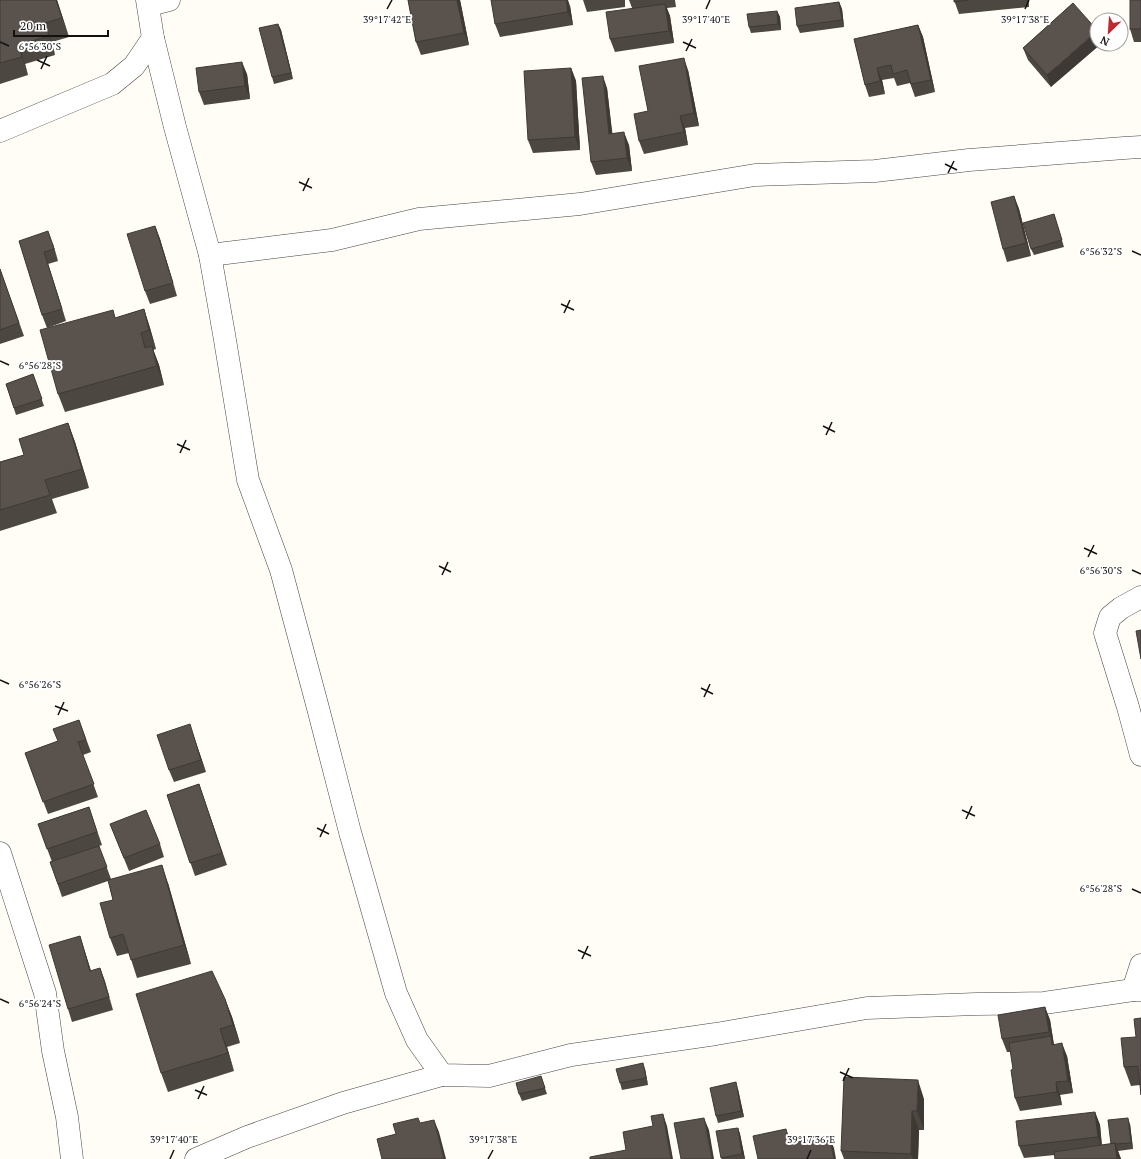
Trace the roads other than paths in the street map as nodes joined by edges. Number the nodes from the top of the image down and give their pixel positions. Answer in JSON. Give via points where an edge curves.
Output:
{"nodes":[{"id":1,"x":155,"y":2,"type":"edge"},
{"id":2,"x":153,"y":38,"type":"junction"},
{"id":3,"x":0,"y":131,"type":"edge"},
{"id":4,"x":1141,"y":147,"type":"edge"},
{"id":5,"x":210,"y":255,"type":"junction"},
{"id":6,"x":1141,"y":597,"type":"edge"},
{"id":7,"x":1141,"y":755,"type":"edge"},
{"id":8,"x":0,"y":853,"type":"edge"},
{"id":9,"x":1141,"y":965,"type":"edge"},
{"id":10,"x":1137,"y":990,"type":"edge"},
{"id":11,"x":442,"y":1075,"type":"junction"},
{"id":12,"x":72,"y":1159,"type":"edge"},
{"id":13,"x":196,"y":1159,"type":"edge"}],
"edges":[{"from":1,"to":2,"type":"street"},
{"from":2,"to":3,"type":"street","via":[[134,66],[112,84]]},
{"from":2,"to":5,"type":"street","via":[[174,128]]},
{"from":4,"to":5,"type":"street","via":[[969,160],[875,171],[755,175],[580,204],[419,219],[332,240]]},
{"from":5,"to":11,"type":"street","via":[[248,480],[281,570],[350,832],[396,993],[417,1040]]},
{"from":6,"to":7,"type":"street","via":[[1110,617],[1105,633]]},
{"from":8,"to":12,"type":"street","via":[[45,993]]},
{"from":9,"to":10,"type":"street"},
{"from":10,"to":11,"type":"street","via":[[1044,1004],[867,1008],[572,1055],[489,1076]]},
{"from":11,"to":13,"type":"street","via":[[342,1103],[247,1137]]}]}
